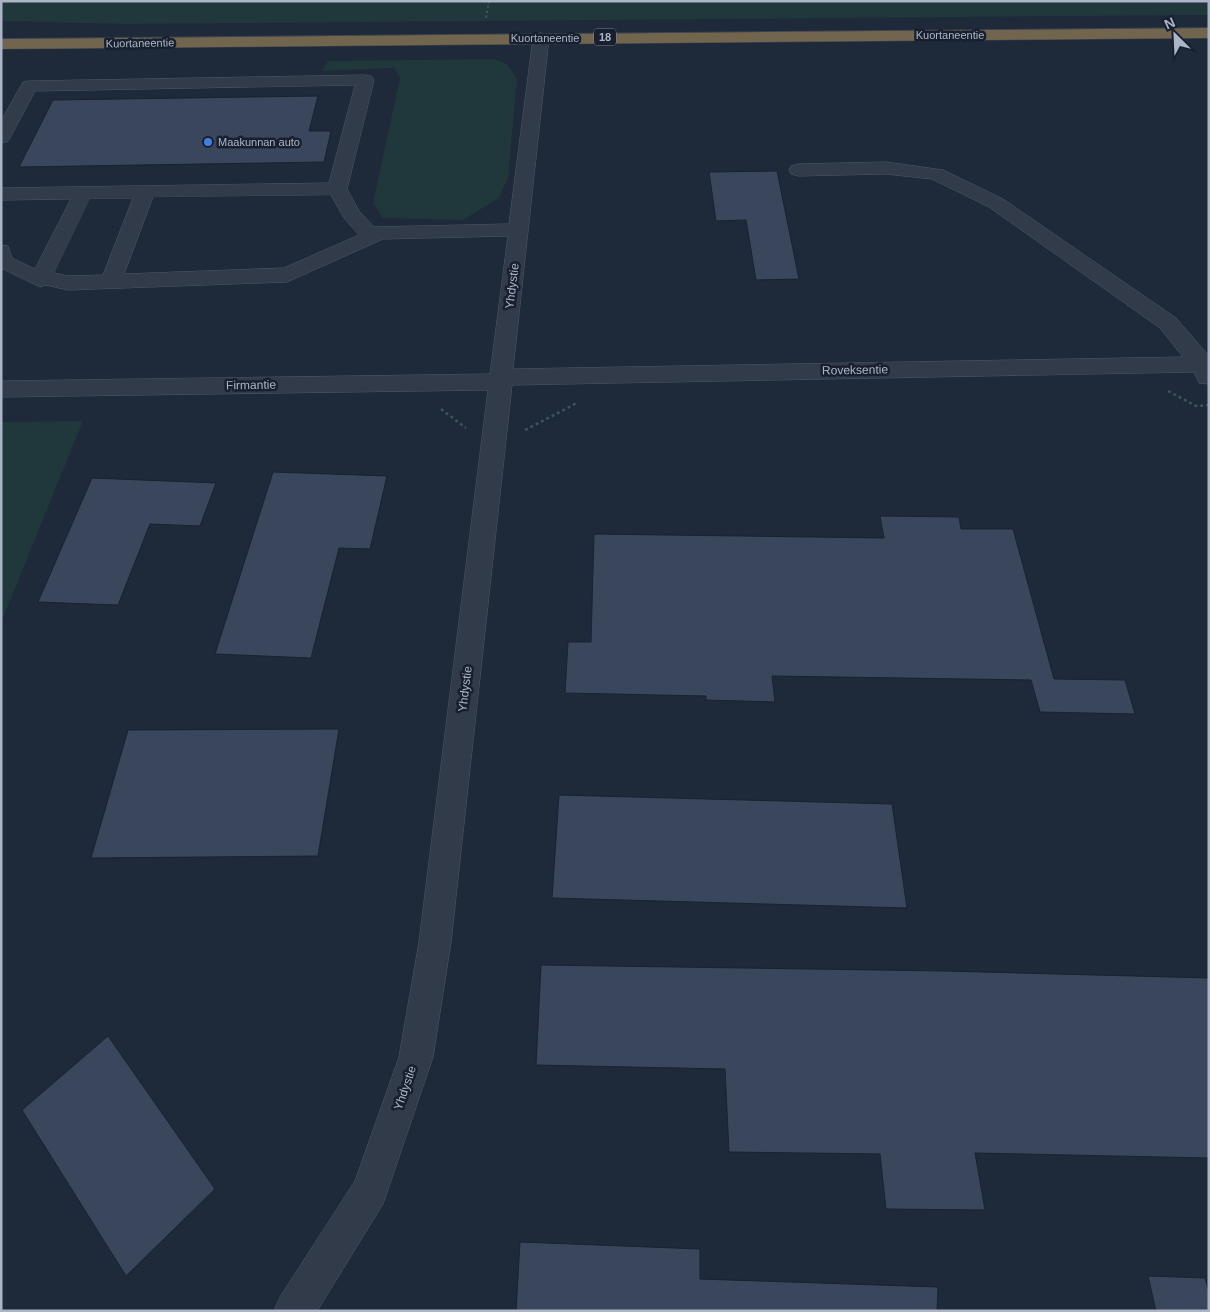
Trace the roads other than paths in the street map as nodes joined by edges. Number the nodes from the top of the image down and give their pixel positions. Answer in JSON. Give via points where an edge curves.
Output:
{"nodes":[{"id":1,"x":1209,"y":33,"type":"edge"},
{"id":2,"x":541,"y":38,"type":"junction"},
{"id":3,"x":1,"y":44,"type":"edge"},
{"id":4,"x":1,"y":138,"type":"edge"},
{"id":5,"x":798,"y":170,"type":"dead end"},
{"id":6,"x":338,"y":189,"type":"junction"},
{"id":7,"x":145,"y":192,"type":"junction"},
{"id":8,"x":83,"y":193,"type":"junction"},
{"id":9,"x":1,"y":194,"type":"edge"},
{"id":10,"x":519,"y":230,"type":"junction"},
{"id":11,"x":382,"y":232,"type":"junction"},
{"id":12,"x":1,"y":252,"type":"edge"},
{"id":13,"x":40,"y":280,"type":"junction"},
{"id":14,"x":111,"y":281,"type":"junction"},
{"id":15,"x":1206,"y":369,"type":"edge"},
{"id":16,"x":502,"y":379,"type":"junction"},
{"id":17,"x":1,"y":390,"type":"edge"},
{"id":18,"x":294,"y":1311,"type":"edge"}],
"edges":[{"from":1,"to":2,"type":"highway","name":"Kuortaneentie","number":"18"},
{"from":2,"to":3,"type":"highway","name":"Kuortaneentie","number":"18"},
{"from":2,"to":10,"type":"street","name":"Yhdystie"},
{"from":4,"to":6,"type":"street","via":[[29,86],[365,80]]},
{"from":5,"to":15,"type":"street","via":[[886,168],[936,174],[996,203],[1168,323]]},
{"from":6,"to":7,"type":"street"},
{"from":6,"to":11,"type":"street","via":[[351,214],[369,233]]},
{"from":7,"to":8,"type":"street"},
{"from":7,"to":14,"type":"street"},
{"from":8,"to":9,"type":"street"},
{"from":8,"to":13,"type":"street"},
{"from":10,"to":11,"type":"street"},
{"from":10,"to":16,"type":"street","name":"Yhdystie"},
{"from":11,"to":14,"type":"street","via":[[287,276]]},
{"from":12,"to":13,"type":"street","via":[[3,260]]},
{"from":13,"to":14,"type":"street","via":[[68,283]]},
{"from":15,"to":16,"type":"street","name":"Roveksentie"},
{"from":16,"to":17,"type":"street","name":"Firmantie"},
{"from":16,"to":18,"type":"street","name":"Yhdystie","via":[[435,942],[416,1057],[370,1191]]}]}
